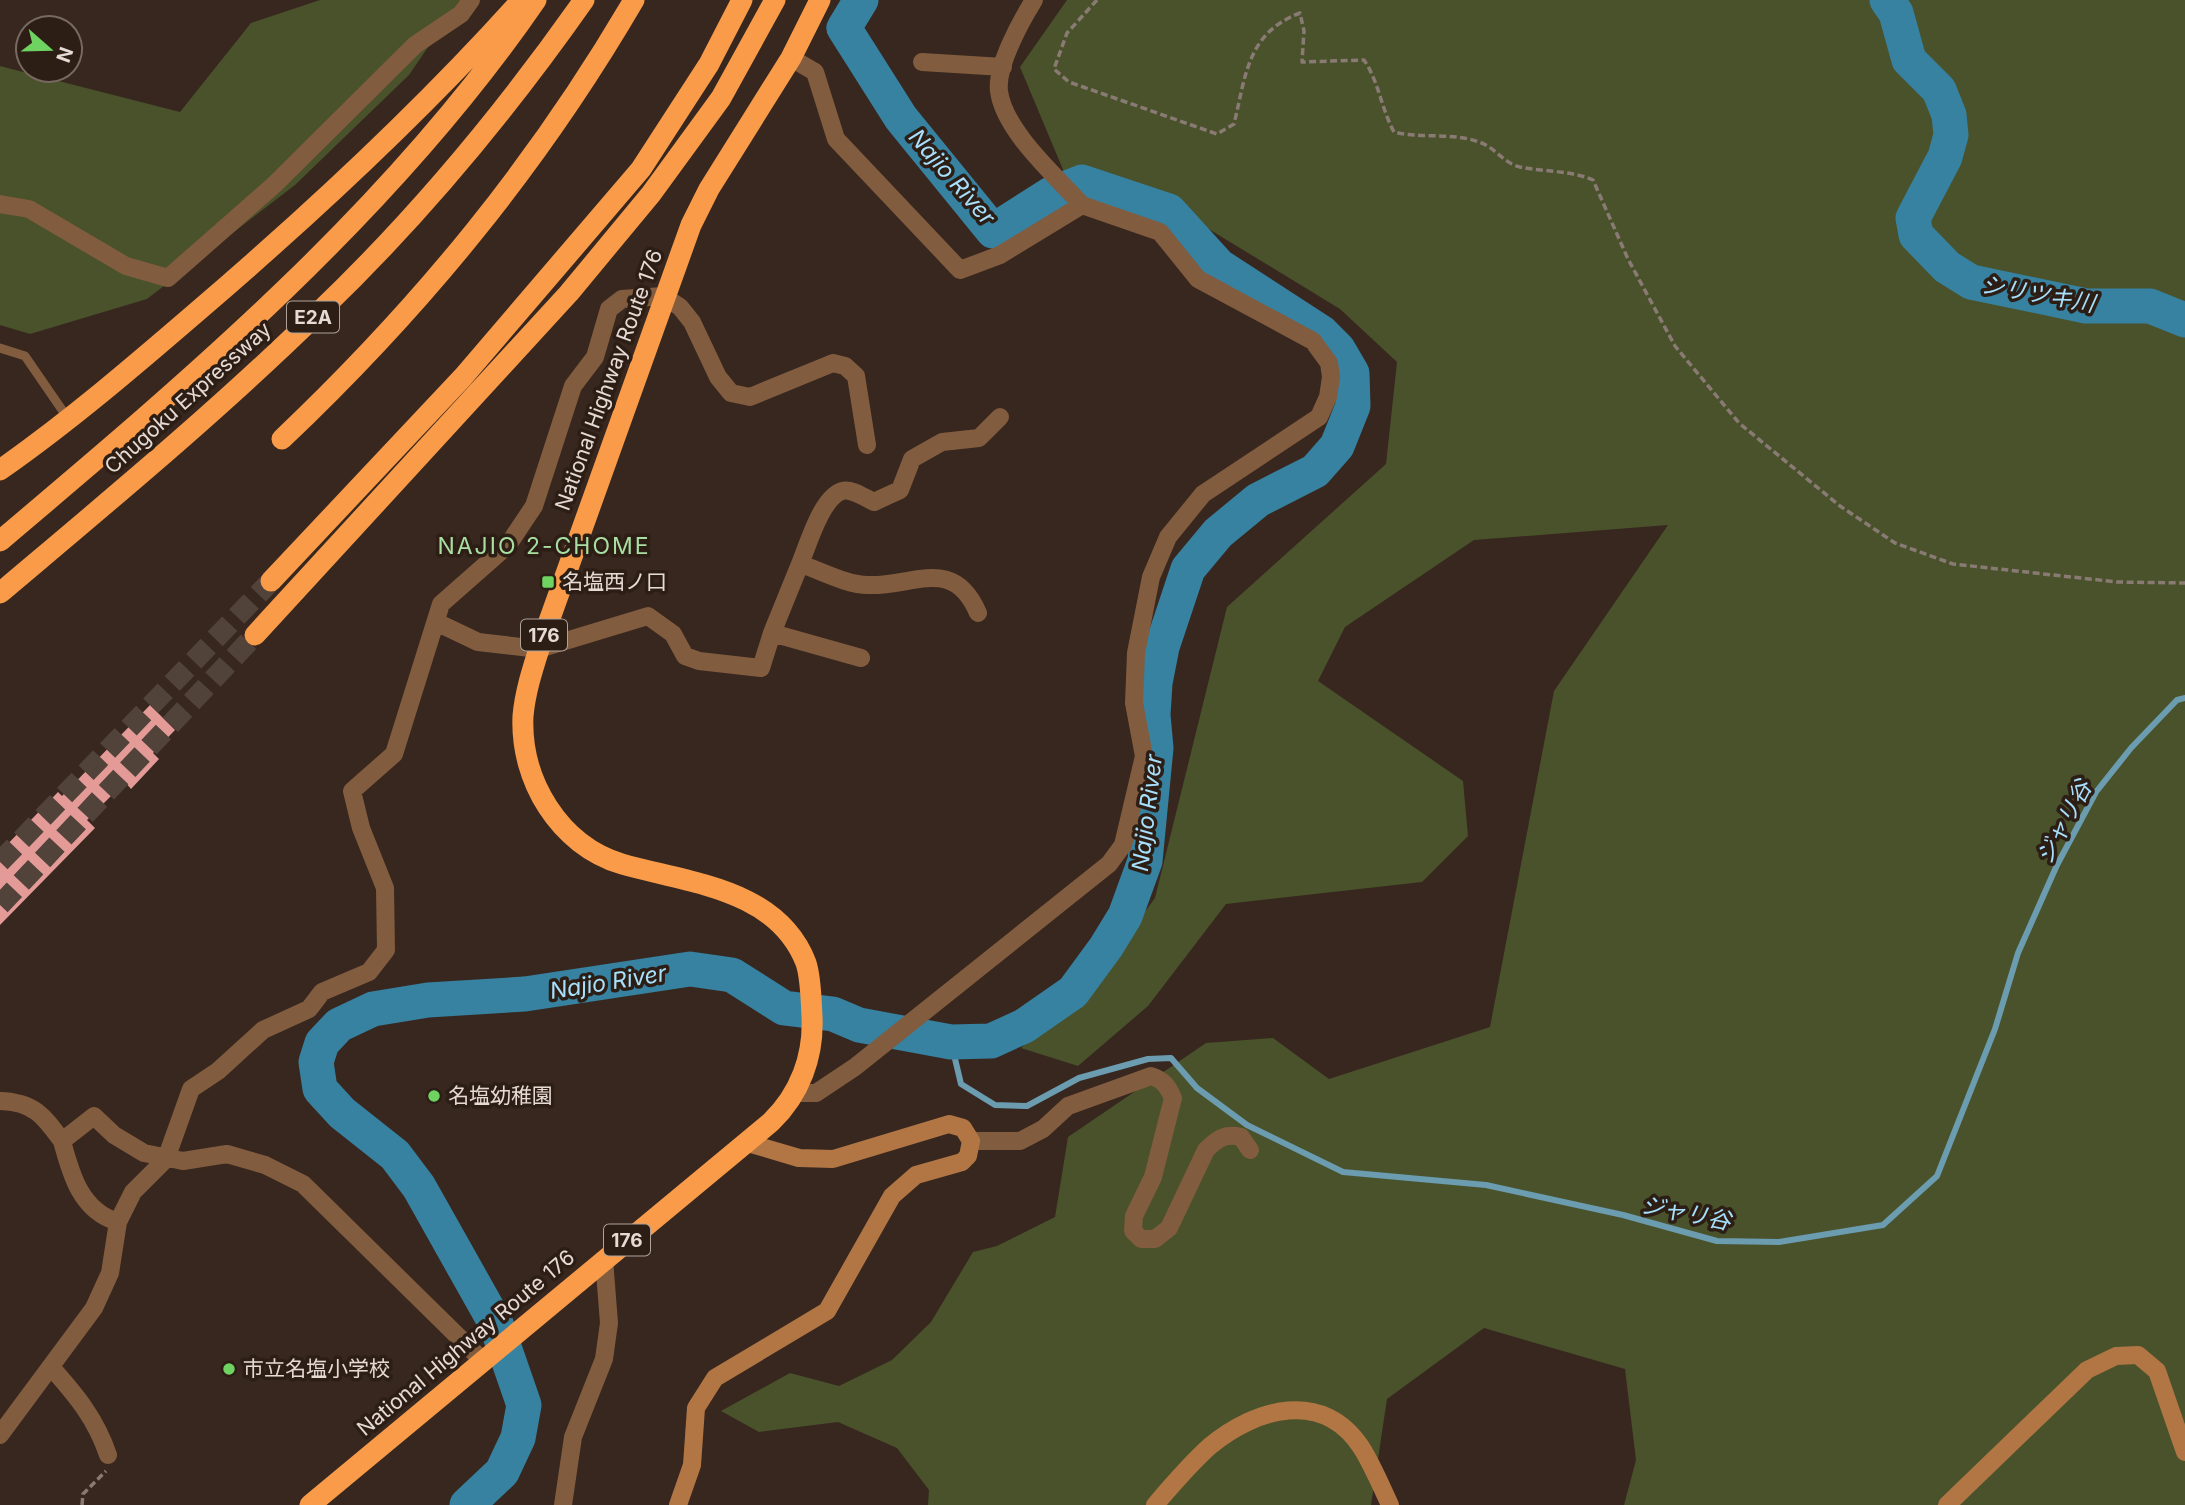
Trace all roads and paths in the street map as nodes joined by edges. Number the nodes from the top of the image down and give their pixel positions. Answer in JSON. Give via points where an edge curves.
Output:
{"nodes":[{"id":1,"x":471,"y":0,"type":"edge"},
{"id":2,"x":522,"y":0,"type":"edge"},
{"id":3,"x":537,"y":0,"type":"edge"},
{"id":4,"x":584,"y":0,"type":"edge"},
{"id":5,"x":634,"y":0,"type":"edge"},
{"id":6,"x":742,"y":0,"type":"edge"},
{"id":7,"x":775,"y":0,"type":"edge"},
{"id":8,"x":820,"y":0,"type":"edge"},
{"id":9,"x":1034,"y":0,"type":"edge"},
{"id":10,"x":1097,"y":0,"type":"edge"},
{"id":11,"x":791,"y":58,"type":"junction"},
{"id":12,"x":922,"y":62,"type":"dead end"},
{"id":13,"x":1003,"y":67,"type":"junction"},
{"id":14,"x":0,"y":204,"type":"edge"},
{"id":15,"x":1082,"y":205,"type":"junction"},
{"id":16,"x":663,"y":296,"type":"junction"},
{"id":17,"x":0,"y":348,"type":"edge"},
{"id":18,"x":1000,"y":417,"type":"dead end"},
{"id":19,"x":69,"y":421,"type":"junction"},
{"id":20,"x":282,"y":439,"type":"dead end"},
{"id":21,"x":867,"y":445,"type":"dead end"},
{"id":22,"x":0,"y":470,"type":"edge"},
{"id":23,"x":0,"y":541,"type":"edge"},
{"id":24,"x":800,"y":564,"type":"junction"},
{"id":25,"x":271,"y":581,"type":"tunnel mouth"},
{"id":26,"x":2185,"y":583,"type":"edge"},
{"id":27,"x":0,"y":593,"type":"edge"},
{"id":28,"x":978,"y":613,"type":"dead end"},
{"id":29,"x":436,"y":622,"type":"junction"},
{"id":30,"x":772,"y":633,"type":"junction"},
{"id":31,"x":255,"y":635,"type":"tunnel mouth"},
{"id":32,"x":539,"y":649,"type":"junction"},
{"id":33,"x":861,"y":658,"type":"dead end"},
{"id":34,"x":795,"y":1093,"type":"junction"},
{"id":35,"x":0,"y":1101,"type":"edge"},
{"id":36,"x":62,"y":1141,"type":"junction"},
{"id":37,"x":971,"y":1141,"type":"junction"},
{"id":38,"x":748,"y":1143,"type":"junction"},
{"id":39,"x":1250,"y":1150,"type":"dead end"},
{"id":40,"x":166,"y":1159,"type":"junction"},
{"id":41,"x":118,"y":1222,"type":"junction"},
{"id":42,"x":604,"y":1259,"type":"junction"},
{"id":43,"x":483,"y":1359,"type":"junction"},
{"id":44,"x":51,"y":1367,"type":"junction"},
{"id":45,"x":0,"y":1435,"type":"edge"},
{"id":46,"x":2185,"y":1452,"type":"edge"},
{"id":47,"x":108,"y":1455,"type":"joint"},
{"id":48,"x":82,"y":1505,"type":"edge"},
{"id":49,"x":310,"y":1505,"type":"edge"},
{"id":50,"x":563,"y":1505,"type":"edge"},
{"id":51,"x":678,"y":1505,"type":"edge"},
{"id":52,"x":1155,"y":1505,"type":"edge"},
{"id":53,"x":1390,"y":1505,"type":"edge"},
{"id":54,"x":1948,"y":1505,"type":"edge"}],
"edges":[{"from":1,"to":14,"type":"street","via":[[461,14],[415,45],[274,186],[168,278],[126,266],[29,209]]},
{"from":2,"to":19,"type":"highway","via":[[317,208]]},
{"from":3,"to":23,"type":"highway","name":"Chugoku Expressway","number":"E2A","via":[[455,106],[300,275],[203,366]]},
{"from":4,"to":27,"type":"highway","name":"Chugoku Expressway","number":"E2A","via":[[488,129],[408,221],[322,309],[136,479]]},
{"from":5,"to":20,"type":"highway","via":[[568,107],[502,199],[359,366]]},
{"from":6,"to":25,"type":"highway","via":[[709,64],[641,169],[463,377]]},
{"from":7,"to":31,"type":"highway","name":"National Highway Route 176","via":[[721,98],[651,194],[569,293]]},
{"from":8,"to":11,"type":"highway","name":"National Highway Route 176","number":"176"},
{"from":9,"to":13,"type":"street"},
{"from":10,"to":26,"type":"path","via":[[1067,33],[1054,69],[1069,82],[1217,134],[1234,124],[1253,49],[1281,20],[1300,13],[1302,62],[1364,60],[1375,77],[1382,111],[1394,132],[1480,142],[1509,164],[1577,173],[1593,180],[1675,346],[1713,395],[1739,423],[1840,506],[1895,543],[1953,564],[1991,571]]},
{"from":11,"to":15,"type":"street","via":[[815,72],[836,139],[960,270],[1000,256]]},
{"from":11,"to":16,"type":"highway","name":"National Highway Route 176","number":"176","via":[[709,189]]},
{"from":12,"to":13,"type":"street"},
{"from":13,"to":15,"type":"street","via":[[999,90],[1011,121]]},
{"from":15,"to":34,"type":"street","via":[[1160,232],[1198,279],[1313,341],[1329,363],[1328,397],[1319,417],[1203,494],[1168,537],[1151,576],[1136,653],[1134,703],[1143,756],[1123,845],[1109,864],[855,1067],[816,1093]]},
{"from":16,"to":21,"type":"street","via":[[692,322],[718,377],[732,393],[750,397],[833,363],[845,366],[856,376]]},
{"from":16,"to":29,"type":"street","via":[[622,299],[609,309],[595,357],[573,386],[534,506],[508,545],[442,604]]},
{"from":16,"to":32,"type":"highway","name":"National Highway Route 176","number":"176"},
{"from":17,"to":19,"type":"lane","via":[[25,356]]},
{"from":18,"to":24,"type":"street","via":[[979,438],[942,442],[912,459],[900,490],[874,502],[852,492],[835,496],[818,520]]},
{"from":19,"to":22,"type":"highway"},
{"from":24,"to":28,"type":"street","via":[[865,585],[938,576],[960,586]]},
{"from":24,"to":30,"type":"street"},
{"from":29,"to":32,"type":"street","via":[[478,642]]},
{"from":29,"to":40,"type":"street","via":[[394,754],[352,791],[384,888],[386,950],[369,972],[323,992],[309,1009],[263,1030],[191,1089]]},
{"from":30,"to":32,"type":"street","via":[[761,668],[685,656],[673,634],[649,616]]},
{"from":30,"to":33,"type":"street"},
{"from":32,"to":34,"type":"highway","name":"National Highway Route 176","number":"176","via":[[525,696],[525,752],[553,816],[582,844],[604,857],[728,891],[789,932],[807,965],[813,1032]]},
{"from":34,"to":38,"type":"highway","name":"National Highway Route 176","number":"176"},
{"from":35,"to":36,"type":"street","via":[[42,1113]]},
{"from":36,"to":40,"type":"street","via":[[94,1116],[144,1153]]},
{"from":36,"to":41,"type":"street","via":[[83,1198],[94,1212]]},
{"from":37,"to":38,"type":"street","via":[[963,1128],[949,1124],[833,1158],[799,1158]]},
{"from":37,"to":39,"type":"street","via":[[1020,1141],[1043,1129],[1068,1106],[1151,1076],[1159,1078],[1173,1098],[1153,1177],[1134,1216],[1133,1231],[1141,1239],[1155,1240],[1169,1228],[1206,1150],[1215,1141],[1229,1134],[1241,1137]]},
{"from":37,"to":51,"type":"street","via":[[962,1162],[916,1175],[892,1196],[827,1311],[724,1371],[707,1387],[696,1408],[692,1465]]},
{"from":38,"to":42,"type":"highway","name":"National Highway Route 176","number":"176"},
{"from":40,"to":41,"type":"street","via":[[132,1192]]},
{"from":40,"to":43,"type":"street","via":[[227,1154],[265,1165],[303,1184]]},
{"from":41,"to":44,"type":"street","via":[[110,1273]]},
{"from":42,"to":43,"type":"highway","name":"National Highway Route 176","number":"176"},
{"from":42,"to":50,"type":"street","via":[[609,1323],[604,1359],[573,1437]]},
{"from":43,"to":49,"type":"highway","name":"National Highway Route 176","number":"176"},
{"from":44,"to":45,"type":"street"},
{"from":44,"to":47,"type":"street","via":[[81,1401],[99,1429]]},
{"from":46,"to":54,"type":"street","via":[[2157,1371],[2138,1355],[2116,1356],[2087,1370]]},
{"from":47,"to":48,"type":"path","via":[[106,1471],[83,1494]]},
{"from":52,"to":53,"type":"street","via":[[1210,1447],[1235,1429],[1286,1409],[1332,1419],[1350,1434]]}]}
